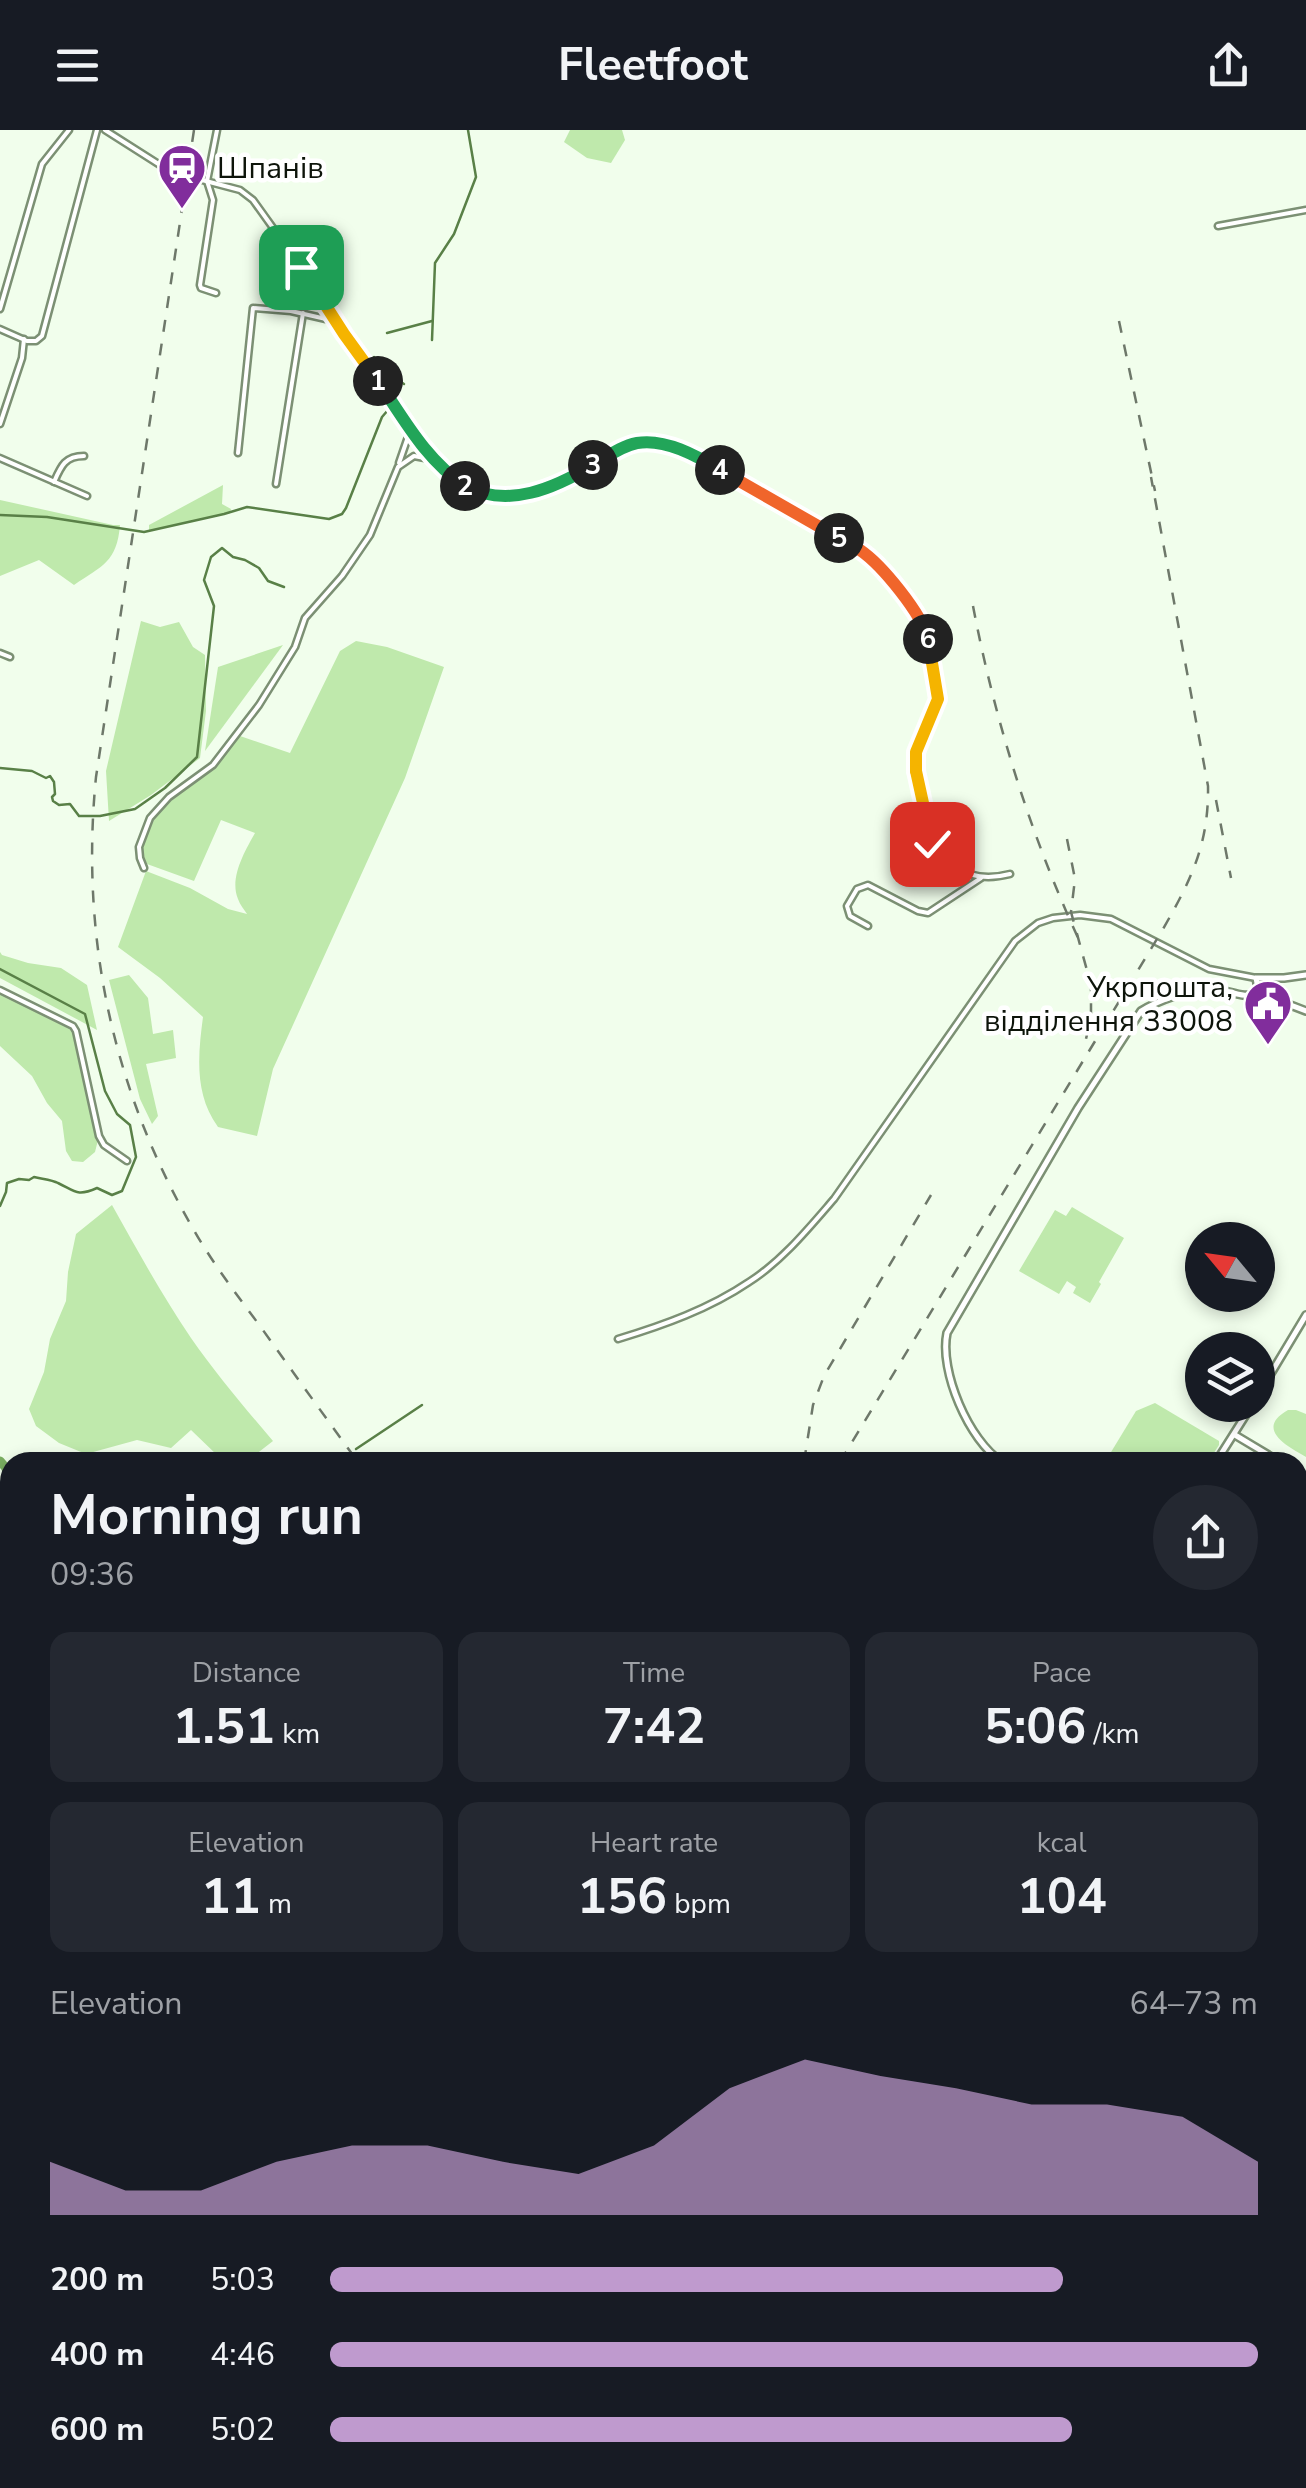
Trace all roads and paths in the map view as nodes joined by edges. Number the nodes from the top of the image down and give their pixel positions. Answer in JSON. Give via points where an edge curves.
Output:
{"nodes":[{"id":1,"x":69,"y":130,"type":"edge"},
{"id":2,"x":97,"y":130,"type":"edge"},
{"id":3,"x":105,"y":130,"type":"edge"},
{"id":4,"x":217,"y":130,"type":"edge"},
{"id":5,"x":207,"y":181,"type":"junction"},
{"id":6,"x":1306,"y":210,"type":"edge"},
{"id":7,"x":1218,"y":226,"type":"dead end"},
{"id":8,"x":216,"y":292,"type":"dead end"},
{"id":9,"x":0,"y":309,"type":"edge"},
{"id":10,"x":303,"y":314,"type":"junction"},
{"id":11,"x":334,"y":318,"type":"junction"},
{"id":12,"x":0,"y":329,"type":"edge"},
{"id":13,"x":24,"y":340,"type":"junction"},
{"id":14,"x":0,"y":424,"type":"edge"},
{"id":15,"x":409,"y":430,"type":"junction"},
{"id":16,"x":238,"y":453,"type":"dead end"},
{"id":17,"x":84,"y":456,"type":"dead end"},
{"id":18,"x":0,"y":458,"type":"edge"},
{"id":19,"x":435,"y":462,"type":"junction"},
{"id":20,"x":398,"y":467,"type":"junction"},
{"id":21,"x":54,"y":482,"type":"junction"},
{"id":22,"x":276,"y":484,"type":"dead end"},
{"id":23,"x":86,"y":496,"type":"dead end"},
{"id":24,"x":0,"y":652,"type":"edge"},
{"id":25,"x":10,"y":657,"type":"dead end"},
{"id":26,"x":144,"y":868,"type":"dead end"},
{"id":27,"x":1010,"y":874,"type":"dead end"},
{"id":28,"x":981,"y":878,"type":"junction"},
{"id":29,"x":868,"y":926,"type":"dead end"},
{"id":30,"x":1306,"y":975,"type":"edge"},
{"id":31,"x":1256,"y":978,"type":"junction"},
{"id":32,"x":0,"y":990,"type":"edge"},
{"id":33,"x":1259,"y":993,"type":"junction"},
{"id":34,"x":1306,"y":1011,"type":"edge"},
{"id":35,"x":127,"y":1161,"type":"dead end"},
{"id":36,"x":1306,"y":1315,"type":"edge"},
{"id":37,"x":618,"y":1339,"type":"dead end"},
{"id":38,"x":1275,"y":1367,"type":"edge"},
{"id":39,"x":1242,"y":1422,"type":"edge"},
{"id":40,"x":1235,"y":1434,"type":"junction"},
{"id":41,"x":987,"y":1452,"type":"edge"},
{"id":42,"x":1223,"y":1452,"type":"edge"},
{"id":43,"x":1264,"y":1452,"type":"edge"}],
"edges":[{"from":1,"to":9,"type":"street","via":[[42,164]]},
{"from":2,"to":13,"type":"street","via":[[44,331],[36,341]]},
{"from":3,"to":5,"type":"street","via":[[160,166]]},
{"from":4,"to":5,"type":"street"},
{"from":5,"to":8,"type":"street","via":[[213,200],[200,284]]},
{"from":5,"to":11,"type":"street","via":[[253,200]]},
{"from":6,"to":7,"type":"street"},
{"from":10,"to":11,"type":"street"},
{"from":10,"to":16,"type":"street","via":[[253,308]]},
{"from":10,"to":22,"type":"street"},
{"from":11,"to":15,"type":"street"},
{"from":12,"to":13,"type":"street"},
{"from":13,"to":14,"type":"street"},
{"from":15,"to":19,"type":"street"},
{"from":15,"to":20,"type":"street"},
{"from":17,"to":21,"type":"street","via":[[61,465]]},
{"from":18,"to":21,"type":"street"},
{"from":19,"to":20,"type":"street","via":[[414,456]]},
{"from":19,"to":28,"type":"street","via":[[469,489],[499,496],[546,490],[618,451],[656,443],[701,458],[860,549],[925,627],[938,699],[916,752],[917,776],[936,854]]},
{"from":20,"to":26,"type":"street","via":[[370,535],[305,618],[259,705],[212,764],[150,818],[140,847]]},
{"from":21,"to":23,"type":"street"},
{"from":24,"to":25,"type":"street"},
{"from":27,"to":28,"type":"street"},
{"from":28,"to":29,"type":"street","via":[[928,913],[868,884],[847,906],[850,916]]},
{"from":30,"to":31,"type":"street"},
{"from":31,"to":33,"type":"street"},
{"from":31,"to":37,"type":"street","via":[[1209,969],[1111,919],[1080,914],[1038,923],[1015,940],[799,1239],[750,1282],[678,1319]]},
{"from":32,"to":35,"type":"street","via":[[73,1026],[99,1136]]},
{"from":33,"to":34,"type":"street"},
{"from":33,"to":41,"type":"street","via":[[1202,990],[1141,1010],[1078,1108],[947,1332],[944,1354],[954,1388]]},
{"from":36,"to":38,"type":"street"},
{"from":39,"to":40,"type":"street"},
{"from":40,"to":42,"type":"street"},
{"from":40,"to":43,"type":"street"}]}
